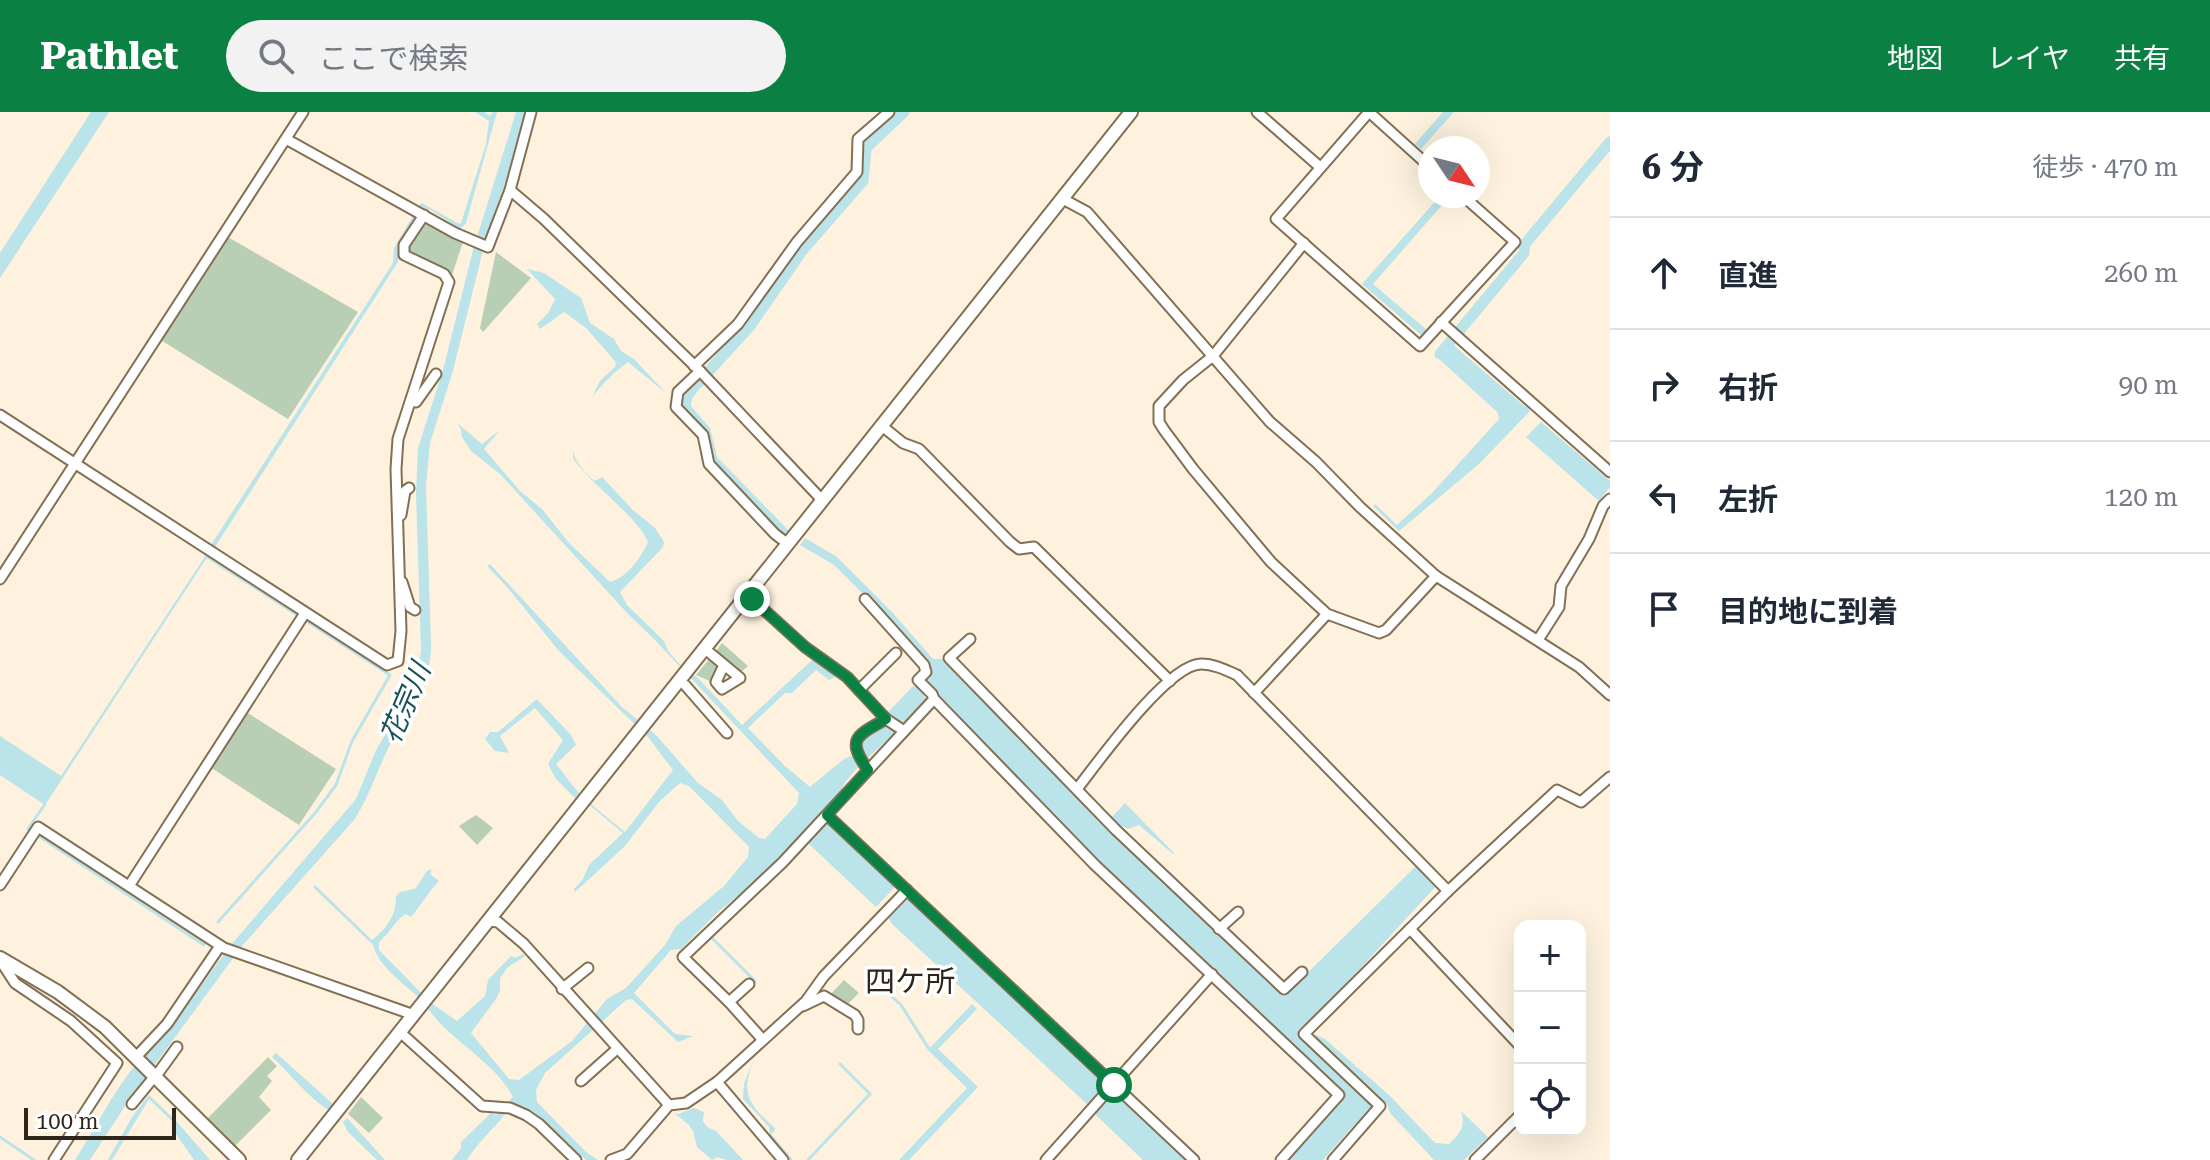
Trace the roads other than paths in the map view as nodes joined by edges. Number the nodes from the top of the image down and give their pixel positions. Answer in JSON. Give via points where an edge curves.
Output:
{"nodes":[{"id":1,"x":303,"y":112,"type":"edge"},
{"id":2,"x":531,"y":112,"type":"edge"},
{"id":3,"x":889,"y":112,"type":"edge"},
{"id":4,"x":1131,"y":112,"type":"edge"},
{"id":5,"x":1257,"y":112,"type":"edge"},
{"id":6,"x":286,"y":139,"type":"junction"},
{"id":7,"x":1418,"y":156,"type":"edge"},
{"id":8,"x":1320,"y":167,"type":"junction"},
{"id":9,"x":510,"y":190,"type":"junction"},
{"id":10,"x":1063,"y":199,"type":"junction"},
{"id":11,"x":1477,"y":208,"type":"edge"},
{"id":12,"x":424,"y":215,"type":"junction"},
{"id":13,"x":1304,"y":243,"type":"junction"},
{"id":14,"x":1441,"y":322,"type":"junction"},
{"id":15,"x":1213,"y":356,"type":"junction"},
{"id":16,"x":697,"y":369,"type":"junction"},
{"id":17,"x":436,"y":374,"type":"dead end"},
{"id":18,"x":416,"y":402,"type":"dead end"},
{"id":19,"x":0,"y":415,"type":"edge"},
{"id":20,"x":882,"y":426,"type":"junction"},
{"id":21,"x":75,"y":464,"type":"junction"},
{"id":22,"x":1610,"y":472,"type":"edge"},
{"id":23,"x":409,"y":488,"type":"dead end"},
{"id":24,"x":1610,"y":499,"type":"edge"},
{"id":25,"x":823,"y":501,"type":"junction"},
{"id":26,"x":397,"y":523,"type":"junction"},
{"id":27,"x":788,"y":544,"type":"junction"},
{"id":28,"x":1436,"y":576,"type":"junction"},
{"id":29,"x":0,"y":579,"type":"edge"},
{"id":30,"x":399,"y":580,"type":"junction"},
{"id":31,"x":752,"y":599,"type":"dead end"},
{"id":32,"x":865,"y":599,"type":"dead end"},
{"id":33,"x":415,"y":610,"type":"dead end"},
{"id":34,"x":305,"y":613,"type":"junction"},
{"id":35,"x":1327,"y":614,"type":"junction"},
{"id":36,"x":970,"y":639,"type":"dead end"},
{"id":37,"x":1538,"y":640,"type":"junction"},
{"id":38,"x":705,"y":650,"type":"junction"},
{"id":39,"x":896,"y":653,"type":"dead end"},
{"id":40,"x":724,"y":665,"type":"dead end"},
{"id":41,"x":1170,"y":681,"type":"junction"},
{"id":42,"x":685,"y":685,"type":"dead end"},
{"id":43,"x":859,"y":690,"type":"junction"},
{"id":44,"x":1254,"y":693,"type":"junction"},
{"id":45,"x":1610,"y":695,"type":"edge"},
{"id":46,"x":934,"y":699,"type":"junction"},
{"id":47,"x":886,"y":719,"type":"junction"},
{"id":48,"x":904,"y":731,"type":"junction"},
{"id":49,"x":727,"y":733,"type":"dead end"},
{"id":50,"x":868,"y":770,"type":"junction"},
{"id":51,"x":1610,"y":777,"type":"edge"},
{"id":52,"x":1077,"y":789,"type":"junction"},
{"id":53,"x":827,"y":815,"type":"junction"},
{"id":54,"x":0,"y":885,"type":"edge"},
{"id":55,"x":129,"y":886,"type":"junction"},
{"id":56,"x":1447,"y":889,"type":"junction"},
{"id":57,"x":907,"y":890,"type":"junction"},
{"id":58,"x":1238,"y":912,"type":"dead end"},
{"id":59,"x":489,"y":921,"type":"junction"},
{"id":60,"x":1219,"y":929,"type":"junction"},
{"id":61,"x":1410,"y":929,"type":"junction"},
{"id":62,"x":222,"y":947,"type":"junction"},
{"id":63,"x":0,"y":959,"type":"edge"},
{"id":64,"x":588,"y":968,"type":"dead end"},
{"id":65,"x":1302,"y":972,"type":"dead end"},
{"id":66,"x":1212,"y":974,"type":"junction"},
{"id":67,"x":749,"y":984,"type":"dead end"},
{"id":68,"x":562,"y":989,"type":"junction"},
{"id":69,"x":729,"y":1002,"type":"junction"},
{"id":70,"x":797,"y":1010,"type":"junction"},
{"id":71,"x":414,"y":1015,"type":"junction"},
{"id":72,"x":858,"y":1029,"type":"dead end"},
{"id":73,"x":400,"y":1032,"type":"junction"},
{"id":74,"x":763,"y":1040,"type":"junction"},
{"id":75,"x":1514,"y":1040,"type":"edge"},
{"id":76,"x":177,"y":1047,"type":"dead end"},
{"id":77,"x":617,"y":1049,"type":"junction"},
{"id":78,"x":137,"y":1058,"type":"junction"},
{"id":79,"x":153,"y":1077,"type":"junction"},
{"id":80,"x":581,"y":1081,"type":"dead end"},
{"id":81,"x":717,"y":1082,"type":"junction"},
{"id":82,"x":1114,"y":1085,"type":"junction"},
{"id":83,"x":132,"y":1104,"type":"dead end"},
{"id":84,"x":669,"y":1105,"type":"junction"},
{"id":85,"x":1514,"y":1121,"type":"edge"},
{"id":86,"x":631,"y":1157,"type":"edge"},
{"id":87,"x":54,"y":1160,"type":"edge"},
{"id":88,"x":239,"y":1160,"type":"edge"},
{"id":89,"x":298,"y":1160,"type":"edge"},
{"id":90,"x":576,"y":1160,"type":"edge"},
{"id":91,"x":611,"y":1160,"type":"edge"},
{"id":92,"x":783,"y":1160,"type":"edge"},
{"id":93,"x":1046,"y":1160,"type":"edge"},
{"id":94,"x":1194,"y":1160,"type":"edge"},
{"id":95,"x":1281,"y":1160,"type":"edge"},
{"id":96,"x":1333,"y":1160,"type":"edge"},
{"id":97,"x":1475,"y":1160,"type":"edge"}],
"edges":[{"from":1,"to":6,"type":"street"},
{"from":2,"to":9,"type":"street"},
{"from":3,"to":16,"type":"street","via":[[858,139],[857,172]]},
{"from":4,"to":10,"type":"street"},
{"from":5,"to":8,"type":"street"},
{"from":6,"to":12,"type":"street"},
{"from":6,"to":21,"type":"street"},
{"from":7,"to":8,"type":"street","via":[[1369,112]]},
{"from":8,"to":13,"type":"street","via":[[1276,219]]},
{"from":9,"to":12,"type":"street","via":[[488,247]]},
{"from":9,"to":16,"type":"street"},
{"from":10,"to":15,"type":"street","via":[[1087,212]]},
{"from":10,"to":20,"type":"street"},
{"from":11,"to":14,"type":"street","via":[[1515,242]]},
{"from":12,"to":26,"type":"street","via":[[404,245],[404,255],[444,274],[449,282],[398,439]]},
{"from":13,"to":14,"type":"street","via":[[1420,346]]},
{"from":13,"to":15,"type":"street"},
{"from":14,"to":22,"type":"street"},
{"from":15,"to":28,"type":"street","via":[[1270,422]]},
{"from":15,"to":35,"type":"street","via":[[1159,406],[1159,422],[1243,531]]},
{"from":16,"to":25,"type":"street"},
{"from":16,"to":27,"type":"street","via":[[678,392],[676,407],[703,435],[709,464]]},
{"from":17,"to":18,"type":"street"},
{"from":19,"to":21,"type":"street"},
{"from":20,"to":25,"type":"street"},
{"from":20,"to":41,"type":"street","via":[[919,449],[1010,542],[1019,549],[1034,547]]},
{"from":21,"to":29,"type":"street"},
{"from":21,"to":34,"type":"street"},
{"from":23,"to":26,"type":"street"},
{"from":24,"to":37,"type":"street","via":[[1561,586],[1559,607]]},
{"from":25,"to":27,"type":"street"},
{"from":26,"to":30,"type":"street"},
{"from":27,"to":38,"type":"street"},
{"from":28,"to":35,"type":"street","via":[[1379,633]]},
{"from":28,"to":37,"type":"street"},
{"from":30,"to":33,"type":"street"},
{"from":30,"to":34,"type":"street","via":[[398,661],[387,665]]},
{"from":31,"to":43,"type":"street"},
{"from":32,"to":46,"type":"street","via":[[924,665],[926,672],[918,680]]},
{"from":34,"to":55,"type":"street"},
{"from":35,"to":44,"type":"street"},
{"from":36,"to":52,"type":"street","via":[[949,658]]},
{"from":37,"to":45,"type":"street"},
{"from":38,"to":40,"type":"street"},
{"from":38,"to":59,"type":"street"},
{"from":39,"to":43,"type":"street"},
{"from":41,"to":44,"type":"street","via":[[1200,664],[1237,675]]},
{"from":41,"to":52,"type":"street"},
{"from":42,"to":49,"type":"street"},
{"from":43,"to":47,"type":"street"},
{"from":44,"to":56,"type":"street"},
{"from":46,"to":48,"type":"street"},
{"from":46,"to":66,"type":"street","via":[[1095,865]]},
{"from":47,"to":48,"type":"street"},
{"from":47,"to":50,"type":"street","via":[[864,731],[855,746]]},
{"from":48,"to":50,"type":"street"},
{"from":50,"to":53,"type":"street"},
{"from":51,"to":56,"type":"street","via":[[1581,802],[1557,790]]},
{"from":52,"to":60,"type":"street"},
{"from":53,"to":57,"type":"street"},
{"from":53,"to":69,"type":"street","via":[[683,957]]},
{"from":54,"to":55,"type":"street","via":[[38,827]]},
{"from":55,"to":62,"type":"street"},
{"from":56,"to":61,"type":"street"},
{"from":57,"to":70,"type":"street"},
{"from":57,"to":82,"type":"street"},
{"from":58,"to":60,"type":"street"},
{"from":59,"to":68,"type":"street","via":[[498,922],[524,944]]},
{"from":59,"to":71,"type":"street"},
{"from":60,"to":65,"type":"street","via":[[1284,989]]},
{"from":61,"to":75,"type":"street"},
{"from":61,"to":96,"type":"street","via":[[1304,1034],[1380,1106]]},
{"from":62,"to":71,"type":"street"},
{"from":62,"to":78,"type":"street"},
{"from":63,"to":78,"type":"street","via":[[82,1008]]},
{"from":63,"to":87,"type":"street","via":[[15,983],[71,1021],[117,1063]]},
{"from":64,"to":68,"type":"street"},
{"from":66,"to":82,"type":"street"},
{"from":66,"to":95,"type":"street","via":[[1339,1095]]},
{"from":67,"to":69,"type":"street"},
{"from":68,"to":77,"type":"street"},
{"from":69,"to":74,"type":"street"},
{"from":70,"to":72,"type":"street","via":[[824,996],[855,1015]]},
{"from":70,"to":74,"type":"street"},
{"from":71,"to":73,"type":"street"},
{"from":73,"to":89,"type":"street"},
{"from":73,"to":90,"type":"street","via":[[482,1106],[526,1115]]},
{"from":74,"to":81,"type":"street"},
{"from":76,"to":79,"type":"street"},
{"from":77,"to":80,"type":"street"},
{"from":77,"to":84,"type":"street"},
{"from":78,"to":79,"type":"street"},
{"from":79,"to":83,"type":"street"},
{"from":79,"to":88,"type":"street"},
{"from":81,"to":84,"type":"street","via":[[686,1103]]},
{"from":81,"to":92,"type":"street"},
{"from":82,"to":93,"type":"street"},
{"from":82,"to":94,"type":"street"},
{"from":84,"to":86,"type":"street"},
{"from":85,"to":97,"type":"street"},
{"from":86,"to":91,"type":"street"}]}
